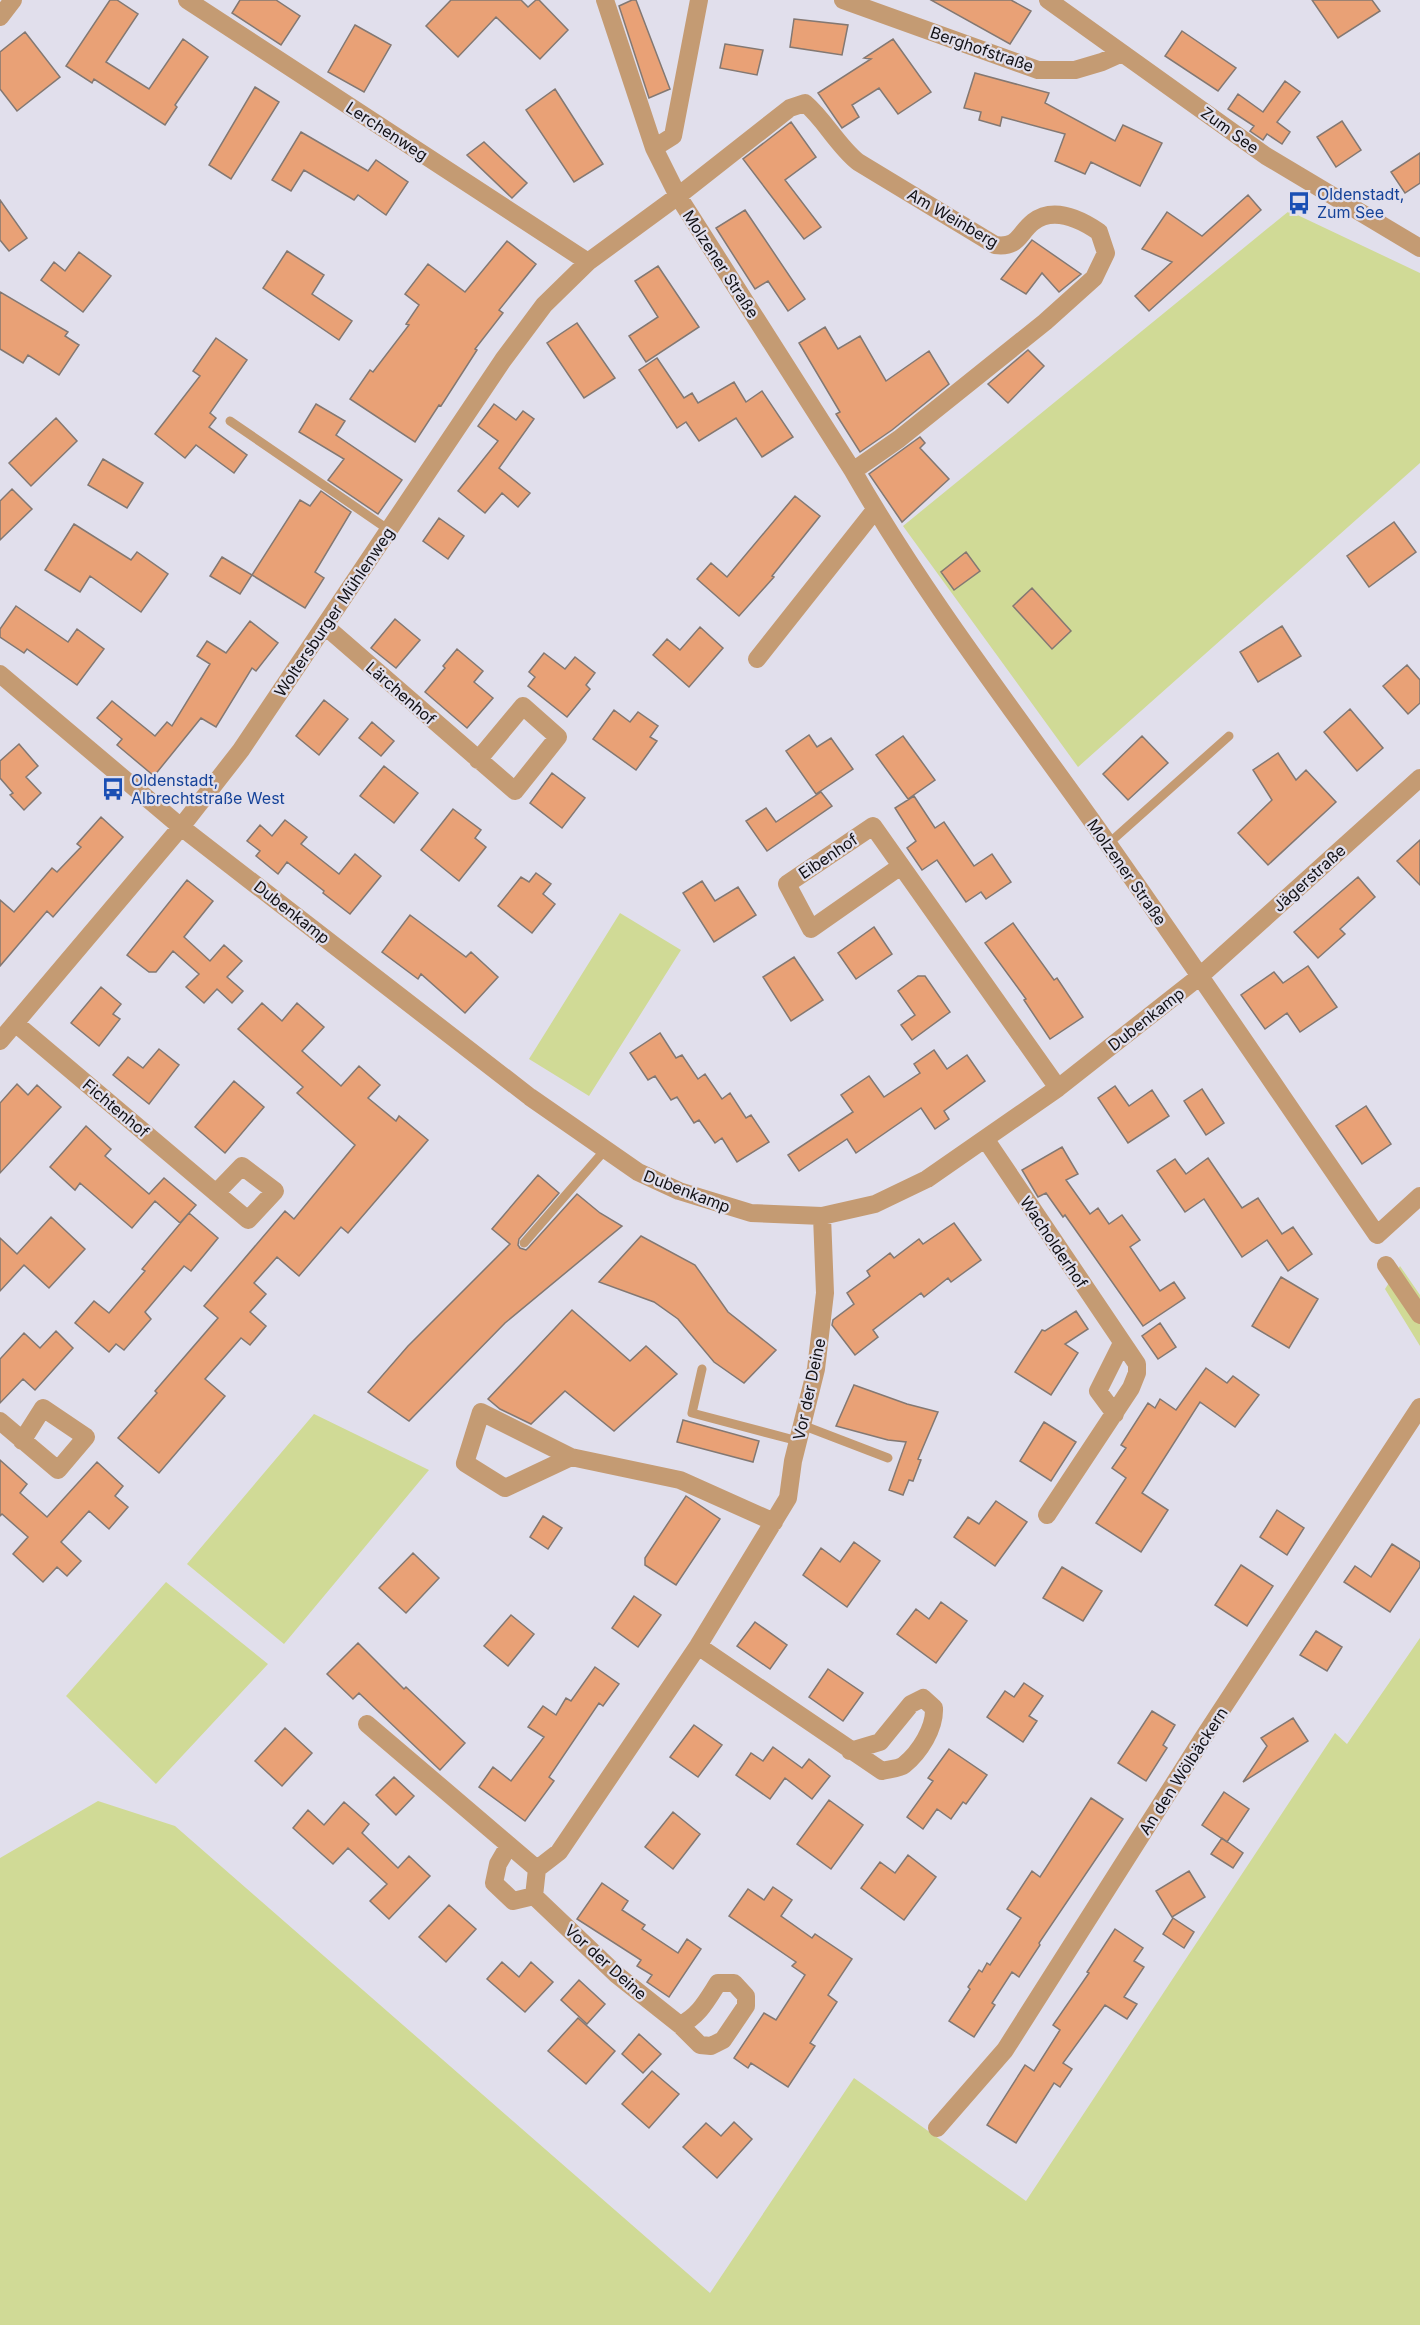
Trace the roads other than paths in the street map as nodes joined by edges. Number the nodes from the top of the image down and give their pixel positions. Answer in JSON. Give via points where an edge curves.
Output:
{"nodes":[{"id":1,"x":13,"y":0,"type":"edge"},
{"id":2,"x":187,"y":0,"type":"edge"},
{"id":3,"x":605,"y":0,"type":"edge"},
{"id":4,"x":699,"y":0,"type":"edge"},
{"id":5,"x":843,"y":0,"type":"edge"},
{"id":6,"x":1048,"y":0,"type":"edge"},
{"id":7,"x":0,"y":17,"type":"edge"},
{"id":8,"x":1122,"y":53,"type":"junction"},
{"id":9,"x":654,"y":148,"type":"junction"},
{"id":10,"x":678,"y":196,"type":"junction"},
{"id":11,"x":1419,"y":246,"type":"edge"},
{"id":12,"x":588,"y":262,"type":"junction"},
{"id":13,"x":230,"y":421,"type":"dead end"},
{"id":14,"x":853,"y":471,"type":"junction"},
{"id":15,"x":875,"y":510,"type":"junction"},
{"id":16,"x":389,"y":530,"type":"junction"},
{"id":17,"x":324,"y":626,"type":"junction"},
{"id":18,"x":757,"y":659,"type":"dead end"},
{"id":19,"x":0,"y":675,"type":"edge"},
{"id":20,"x":1229,"y":736,"type":"dead end"},
{"id":21,"x":477,"y":760,"type":"junction"},
{"id":22,"x":1420,"y":778,"type":"edge"},
{"id":23,"x":181,"y":827,"type":"junction"},
{"id":24,"x":1108,"y":844,"type":"junction"},
{"id":25,"x":901,"y":866,"type":"junction"},
{"id":26,"x":1199,"y":977,"type":"junction"},
{"id":27,"x":15,"y":1023,"type":"junction"},
{"id":28,"x":0,"y":1041,"type":"edge"},
{"id":29,"x":1058,"y":1088,"type":"junction"},
{"id":30,"x":986,"y":1140,"type":"junction"},
{"id":31,"x":605,"y":1150,"type":"junction"},
{"id":32,"x":216,"y":1193,"type":"dead end"},
{"id":33,"x":1420,"y":1196,"type":"edge"},
{"id":34,"x":822,"y":1216,"type":"junction"},
{"id":35,"x":524,"y":1243,"type":"dead end"},
{"id":36,"x":1386,"y":1265,"type":"dead end"},
{"id":37,"x":1420,"y":1316,"type":"edge"},
{"id":38,"x":1122,"y":1343,"type":"junction"},
{"id":39,"x":702,"y":1369,"type":"dead end"},
{"id":40,"x":1420,"y":1407,"type":"edge"},
{"id":41,"x":1115,"y":1414,"type":"junction"},
{"id":42,"x":0,"y":1421,"type":"edge"},
{"id":43,"x":800,"y":1433,"type":"junction"},
{"id":44,"x":22,"y":1441,"type":"dead end"},
{"id":45,"x":571,"y":1457,"type":"junction"},
{"id":46,"x":888,"y":1458,"type":"dead end"},
{"id":47,"x":1047,"y":1515,"type":"dead end"},
{"id":48,"x":774,"y":1522,"type":"junction"},
{"id":49,"x":698,"y":1647,"type":"junction"},
{"id":50,"x":367,"y":1724,"type":"dead end"},
{"id":51,"x":850,"y":1751,"type":"junction"},
{"id":52,"x":509,"y":1845,"type":"junction"},
{"id":53,"x":537,"y":1869,"type":"junction"},
{"id":54,"x":534,"y":1896,"type":"junction"},
{"id":55,"x":680,"y":2025,"type":"dead end"},
{"id":56,"x":937,"y":2128,"type":"dead end"}],
"edges":[{"from":1,"to":7,"type":"street"},
{"from":2,"to":12,"type":"street","name":"Lerchenweg"},
{"from":3,"to":9,"type":"street","name":"Molzener Straße"},
{"from":4,"to":9,"type":"street","via":[[673,136]]},
{"from":5,"to":8,"type":"street","name":"Berghofstraße","via":[[1038,70],[1075,70]]},
{"from":6,"to":8,"type":"street","name":"Zum See"},
{"from":8,"to":11,"type":"street","name":"Zum See","via":[[1266,156]]},
{"from":9,"to":10,"type":"street","name":"Molzener Straße"},
{"from":10,"to":12,"type":"street","name":"Woltersburger Mühlenweg"},
{"from":10,"to":14,"type":"street","name":"Molzener Straße"},
{"from":10,"to":14,"type":"street","name":"Am Weinberg","via":[[790,108],[805,103],[858,162],[995,245],[1007,247],[1032,223],[1053,214],[1082,221],[1099,232],[1106,253],[1094,278],[899,439]]},
{"from":12,"to":16,"type":"street","name":"Woltersburger Mühlenweg","via":[[544,305]]},
{"from":13,"to":16,"type":"lane"},
{"from":14,"to":15,"type":"street","name":"Molzener Straße"},
{"from":15,"to":18,"type":"street"},
{"from":15,"to":24,"type":"street","name":"Molzener Straße"},
{"from":16,"to":17,"type":"street","name":"Woltersburger Mühlenweg"},
{"from":17,"to":21,"type":"street","name":"Lärchenhof"},
{"from":17,"to":23,"type":"street","name":"Woltersburger Mühlenweg","via":[[241,750]]},
{"from":19,"to":23,"type":"street","name":"Dubenkamp"},
{"from":20,"to":24,"type":"lane"},
{"from":21,"to":21,"type":"street","name":"Lärchenhof","via":[[515,791],[558,737],[523,706]]},
{"from":22,"to":26,"type":"street","name":"Jägerstraße"},
{"from":23,"to":27,"type":"street","name":"Woltersburger Mühlenweg"},
{"from":23,"to":31,"type":"street","name":"Dubenkamp","via":[[530,1097]]},
{"from":24,"to":26,"type":"street","name":"Molzener Straße"},
{"from":25,"to":25,"type":"street","name":"Eibenhof","via":[[873,826],[787,884],[811,929]]},
{"from":25,"to":29,"type":"street","name":"Eibenhof"},
{"from":26,"to":29,"type":"street","name":"Dubenkamp"},
{"from":26,"to":33,"type":"street","name":"Molzener Straße","via":[[1377,1235]]},
{"from":27,"to":28,"type":"street","name":"Woltersburger Mühlenweg"},
{"from":27,"to":32,"type":"street","name":"Fichtenhof"},
{"from":29,"to":30,"type":"street","name":"Dubenkamp"},
{"from":30,"to":34,"type":"street","name":"Dubenkamp","via":[[927,1179],[875,1204]]},
{"from":30,"to":38,"type":"street","name":"Wacholderhof"},
{"from":31,"to":34,"type":"street","name":"Dubenkamp","via":[[638,1172],[713,1203],[751,1213]]},
{"from":31,"to":35,"type":"lane"},
{"from":34,"to":43,"type":"street","name":"Vor der Deine","via":[[825,1293],[816,1369]]},
{"from":36,"to":37,"type":"street"},
{"from":38,"to":41,"type":"street","name":"Wacholderhof","via":[[1137,1364],[1137,1373]]},
{"from":38,"to":41,"type":"street","via":[[1098,1391]]},
{"from":39,"to":43,"type":"lane","via":[[692,1413]]},
{"from":40,"to":56,"type":"street","name":"An den Wölbäckern","via":[[1005,2050]]},
{"from":41,"to":47,"type":"street","name":"Wacholderhof"},
{"from":42,"to":44,"type":"street"},
{"from":43,"to":46,"type":"lane"},
{"from":43,"to":48,"type":"street","name":"Vor der Deine","via":[[788,1498]]},
{"from":45,"to":45,"type":"street","via":[[481,1412],[465,1463],[506,1488]]},
{"from":45,"to":48,"type":"street","via":[[680,1480]]},
{"from":48,"to":49,"type":"street","name":"Vor der Deine"},
{"from":49,"to":51,"type":"street"},
{"from":49,"to":53,"type":"street","name":"Vor der Deine","via":[[559,1852]]},
{"from":50,"to":52,"type":"street"},
{"from":51,"to":51,"type":"street","via":[[882,1771],[903,1766],[928,1735],[935,1719],[934,1708],[923,1698],[911,1704],[880,1742]]},
{"from":52,"to":53,"type":"street"},
{"from":52,"to":54,"type":"street","via":[[498,1864],[494,1883],[513,1901]]},
{"from":53,"to":54,"type":"street"},
{"from":54,"to":55,"type":"street","name":"Vor der Deine","via":[[617,1975]]}]}
